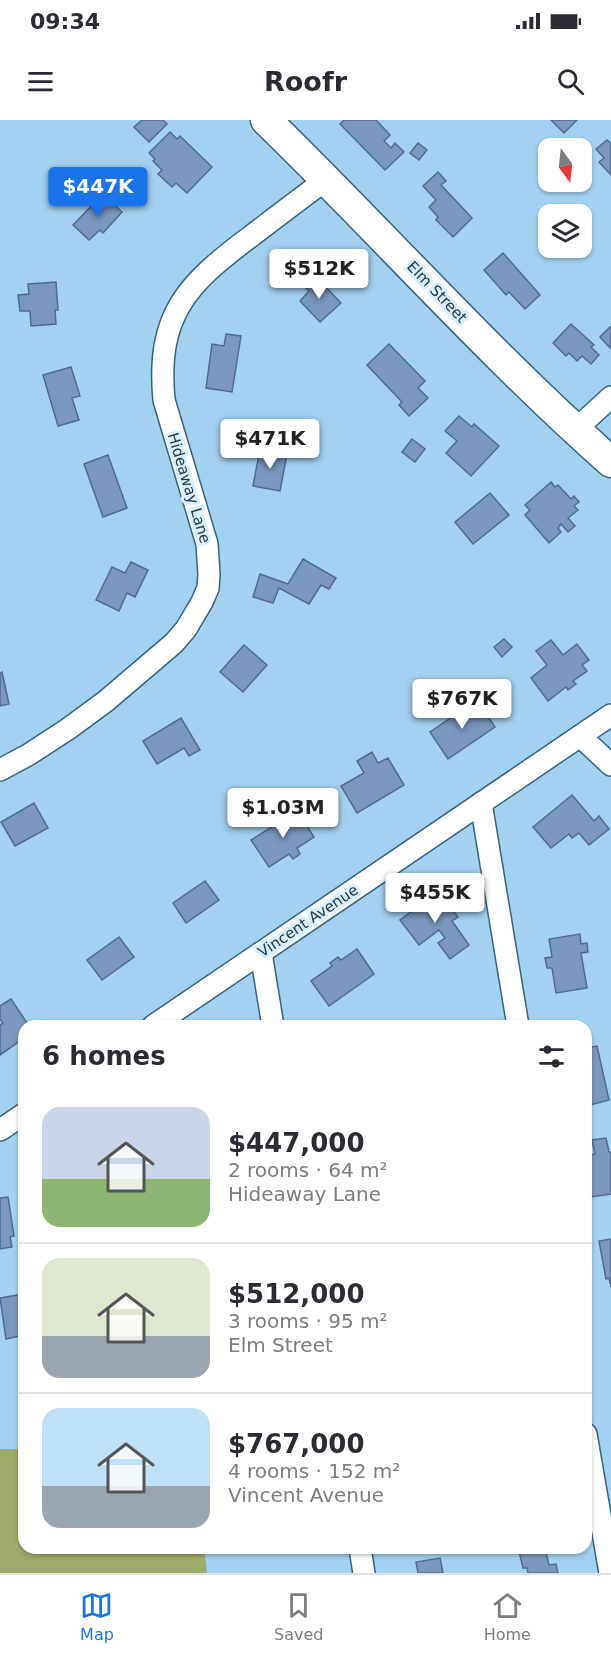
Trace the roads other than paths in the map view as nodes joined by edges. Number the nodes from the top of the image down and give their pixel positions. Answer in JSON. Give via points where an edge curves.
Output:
{"nodes":[{"id":1,"x":266,"y":120,"type":"edge"},
{"id":2,"x":327,"y":179,"type":"junction"},
{"id":3,"x":611,"y":397,"type":"edge"},
{"id":4,"x":575,"y":430,"type":"junction"},
{"id":5,"x":611,"y":462,"type":"edge"},
{"id":6,"x":611,"y":715,"type":"edge"},
{"id":7,"x":580,"y":736,"type":"junction"},
{"id":8,"x":611,"y":765,"type":"edge"},
{"id":9,"x":0,"y":770,"type":"edge"},
{"id":10,"x":481,"y":803,"type":"junction"},
{"id":11,"x":261,"y":952,"type":"junction"},
{"id":12,"x":162,"y":1020,"type":"edge"},
{"id":13,"x":272,"y":1020,"type":"edge"},
{"id":14,"x":518,"y":1020,"type":"edge"},
{"id":15,"x":18,"y":1118,"type":"edge"},
{"id":16,"x":0,"y":1130,"type":"edge"},
{"id":17,"x":592,"y":1469,"type":"edge"},
{"id":18,"x":361,"y":1554,"type":"edge"},
{"id":19,"x":364,"y":1573,"type":"edge"},
{"id":20,"x":610,"y":1573,"type":"edge"}],
"edges":[{"from":1,"to":2,"type":"street","name":"Elm Street"},
{"from":2,"to":4,"type":"street","name":"Elm Street"},
{"from":2,"to":9,"type":"street","name":"Hideaway Lane","via":[[210,268],[186,293],[174,313],[164,357],[164,399],[209,559],[207,588],[195,616],[174,643],[106,701]]},
{"from":3,"to":4,"type":"street"},
{"from":4,"to":5,"type":"street","name":"Elm Street"},
{"from":6,"to":7,"type":"street","name":"Vincent Avenue"},
{"from":7,"to":8,"type":"street"},
{"from":7,"to":10,"type":"street","name":"Vincent Avenue"},
{"from":10,"to":11,"type":"street","name":"Vincent Avenue"},
{"from":10,"to":14,"type":"street"},
{"from":11,"to":12,"type":"street","name":"Vincent Avenue"},
{"from":11,"to":13,"type":"street"},
{"from":15,"to":16,"type":"street"},
{"from":17,"to":20,"type":"street"},
{"from":18,"to":19,"type":"street"}]}
